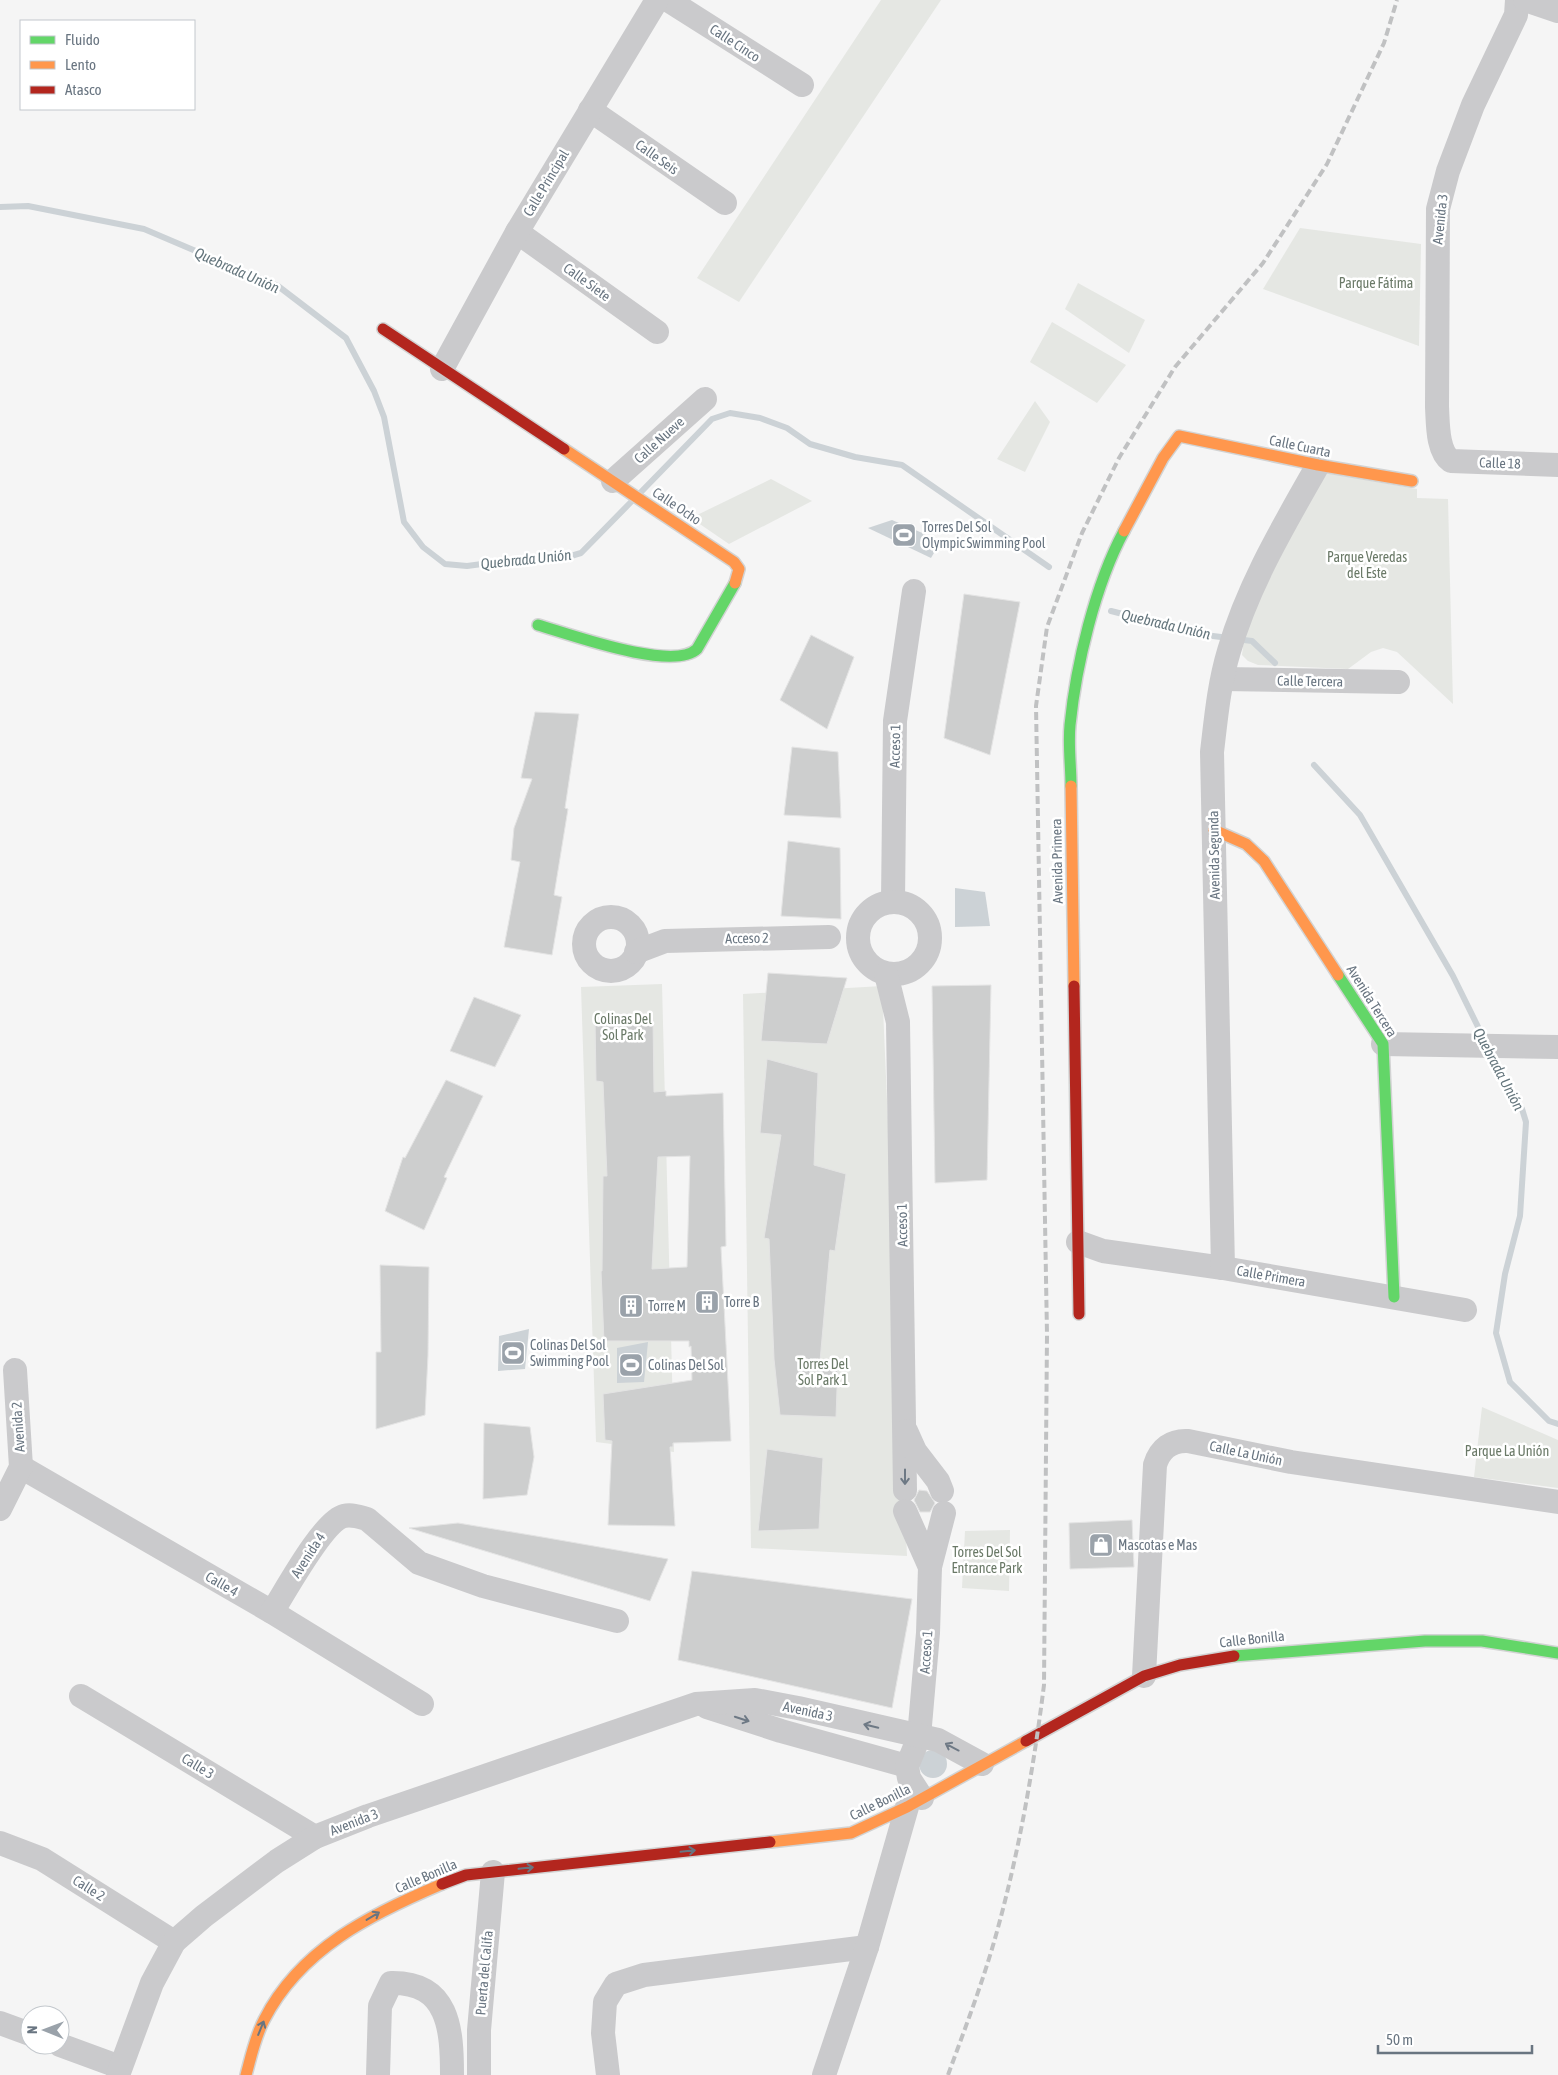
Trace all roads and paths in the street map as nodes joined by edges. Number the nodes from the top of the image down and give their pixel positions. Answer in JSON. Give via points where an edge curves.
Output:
{"nodes":[{"id":1,"x":657,"y":0,"type":"edge"},
{"id":2,"x":668,"y":0,"type":"edge"},
{"id":3,"x":1517,"y":0,"type":"edge"},
{"id":4,"x":1525,"y":0,"type":"edge"},
{"id":5,"x":1558,"y":12,"type":"edge"},
{"id":6,"x":802,"y":85,"type":"dead end"},
{"id":7,"x":590,"y":110,"type":"junction"},
{"id":8,"x":725,"y":203,"type":"dead end"},
{"id":9,"x":517,"y":232,"type":"junction"},
{"id":10,"x":383,"y":329,"type":"dead end"},
{"id":11,"x":657,"y":332,"type":"dead end"},
{"id":12,"x":442,"y":369,"type":"junction"},
{"id":13,"x":705,"y":399,"type":"dead end"},
{"id":14,"x":1183,"y":436,"type":"joint"},
{"id":15,"x":1445,"y":453,"type":"joint"},
{"id":16,"x":1318,"y":465,"type":"junction"},
{"id":17,"x":1558,"y":465,"type":"edge"},
{"id":18,"x":1412,"y":482,"type":"dead end"},
{"id":19,"x":622,"y":487,"type":"junction"},
{"id":20,"x":914,"y":592,"type":"dead end"},
{"id":21,"x":538,"y":625,"type":"dead end"},
{"id":22,"x":1223,"y":679,"type":"junction"},
{"id":23,"x":1398,"y":682,"type":"dead end"},
{"id":24,"x":1214,"y":830,"type":"junction"},
{"id":25,"x":893,"y":901,"type":"junction"},
{"id":26,"x":860,"y":924,"type":"junction"},
{"id":27,"x":828,"y":937,"type":"junction"},
{"id":28,"x":635,"y":941,"type":"dead end"},
{"id":29,"x":859,"y":950,"type":"junction"},
{"id":30,"x":910,"y":971,"type":"junction"},
{"id":31,"x":886,"y":974,"type":"junction"},
{"id":32,"x":898,"y":1022,"type":"junction"},
{"id":33,"x":1383,"y":1044,"type":"junction"},
{"id":34,"x":1558,"y":1047,"type":"edge"},
{"id":35,"x":1078,"y":1242,"type":"junction"},
{"id":36,"x":1223,"y":1268,"type":"junction"},
{"id":37,"x":1394,"y":1297,"type":"junction"},
{"id":38,"x":1465,"y":1310,"type":"dead end"},
{"id":39,"x":1079,"y":1314,"type":"dead end"},
{"id":40,"x":15,"y":1370,"type":"dead end"},
{"id":41,"x":905,"y":1429,"type":"junction"},
{"id":42,"x":21,"y":1467,"type":"junction"},
{"id":43,"x":1558,"y":1502,"type":"edge"},
{"id":44,"x":0,"y":1509,"type":"edge"},
{"id":45,"x":930,"y":1567,"type":"junction"},
{"id":46,"x":272,"y":1612,"type":"junction"},
{"id":47,"x":617,"y":1620,"type":"dead end"},
{"id":48,"x":1558,"y":1653,"type":"edge"},
{"id":49,"x":1144,"y":1676,"type":"junction"},
{"id":50,"x":81,"y":1696,"type":"dead end"},
{"id":51,"x":422,"y":1704,"type":"dead end"},
{"id":52,"x":696,"y":1704,"type":"junction"},
{"id":53,"x":919,"y":1737,"type":"junction"},
{"id":54,"x":982,"y":1764,"type":"junction"},
{"id":55,"x":907,"y":1766,"type":"junction"},
{"id":56,"x":915,"y":1803,"type":"junction"},
{"id":57,"x":315,"y":1837,"type":"junction"},
{"id":58,"x":0,"y":1843,"type":"edge"},
{"id":59,"x":493,"y":1872,"type":"junction"},
{"id":60,"x":174,"y":1942,"type":"junction"},
{"id":61,"x":867,"y":1947,"type":"junction"},
{"id":62,"x":0,"y":2024,"type":"edge"},
{"id":63,"x":20,"y":2031,"type":"edge"},
{"id":64,"x":70,"y":2049,"type":"edge"},
{"id":65,"x":120,"y":2071,"type":"edge"},
{"id":66,"x":246,"y":2075,"type":"edge"},
{"id":67,"x":378,"y":2075,"type":"edge"},
{"id":68,"x":452,"y":2075,"type":"edge"},
{"id":69,"x":479,"y":2075,"type":"edge"},
{"id":70,"x":608,"y":2075,"type":"edge"},
{"id":71,"x":824,"y":2075,"type":"edge"}],
"edges":[{"from":1,"to":7,"type":"street","name":"Calle Principal"},
{"from":2,"to":6,"type":"street","name":"Calle Cinco"},
{"from":3,"to":15,"type":"street","name":"Avenida 3","via":[[1516,15],[1473,105],[1448,170],[1438,209],[1437,407]]},
{"from":4,"to":5,"type":"street"},
{"from":7,"to":8,"type":"street","name":"Calle Seis"},
{"from":7,"to":9,"type":"street","name":"Calle Principal"},
{"from":9,"to":11,"type":"street","name":"Calle Siete"},
{"from":9,"to":12,"type":"street","name":"Calle Principal"},
{"from":10,"to":12,"type":"street","name":"Calle Ocho"},
{"from":12,"to":19,"type":"street","name":"Calle Ocho"},
{"from":13,"to":19,"type":"street","name":"Calle Nueve"},
{"from":14,"to":16,"type":"street","name":"Calle Cuarta"},
{"from":14,"to":35,"type":"street","name":"Avenida Primera","via":[[1177,437],[1168,450],[1112,553],[1085,640],[1070,726]]},
{"from":15,"to":17,"type":"street","name":"Calle 18","via":[[1456,462]]},
{"from":16,"to":18,"type":"street","name":"Calle Cuarta"},
{"from":16,"to":22,"type":"street","name":"Avenida Segunda","via":[[1272,547],[1249,597],[1229,651]]},
{"from":19,"to":21,"type":"street","name":"Calle Ocho","via":[[734,562],[739,569],[700,643],[691,654],[664,658]]},
{"from":20,"to":25,"type":"street","name":"Acceso 1","via":[[895,721]]},
{"from":22,"to":23,"type":"street","name":"Calle Tercera"},
{"from":22,"to":24,"type":"street","name":"Avenida Segunda","via":[[1212,752]]},
{"from":24,"to":33,"type":"street","name":"Avenida Tercera","via":[[1246,844],[1264,861]]},
{"from":24,"to":36,"type":"street","name":"Avenida Segunda"},
{"from":25,"to":26,"type":"street","via":[[868,912]]},
{"from":25,"to":30,"type":"street","name":"Acceso 1","via":[[914,908],[927,925],[929,946],[918,965]]},
{"from":26,"to":27,"type":"street","name":"Acceso 2"},
{"from":26,"to":29,"type":"street"},
{"from":27,"to":28,"type":"street","name":"Acceso 2"},
{"from":27,"to":29,"type":"street","name":"Acceso 2"},
{"from":29,"to":31,"type":"street","via":[[875,970]]},
{"from":30,"to":31,"type":"street"},
{"from":30,"to":32,"type":"street","name":"Acceso 1"},
{"from":31,"to":32,"type":"street","name":"Acceso 1"},
{"from":32,"to":41,"type":"street","name":"Acceso 1"},
{"from":33,"to":34,"type":"street"},
{"from":33,"to":37,"type":"street","name":"Avenida Tercera"},
{"from":35,"to":36,"type":"street","name":"Calle Primera","via":[[1103,1251]]},
{"from":35,"to":39,"type":"street","name":"Avenida Primera"},
{"from":36,"to":37,"type":"street","name":"Calle Primera"},
{"from":37,"to":38,"type":"street","name":"Calle Primera"},
{"from":40,"to":42,"type":"street","name":"Avenida 2"},
{"from":41,"to":45,"type":"street","name":"Acceso 1","one_way":true,"via":[[908,1520]]},
{"from":41,"to":45,"type":"street","name":"Acceso 1","via":[[916,1451],[938,1481],[943,1502]]},
{"from":42,"to":44,"type":"street","name":"Avenida 2"},
{"from":42,"to":46,"type":"street","name":"Calle 4"},
{"from":43,"to":49,"type":"street","name":"Calle La Unión","via":[[1291,1462],[1176,1441],[1158,1456],[1155,1465]]},
{"from":45,"to":53,"type":"street","name":"Acceso 1"},
{"from":46,"to":47,"type":"street","name":"Avenida 4","via":[[326,1528],[345,1516],[357,1516],[367,1519],[419,1563],[483,1586]]},
{"from":46,"to":51,"type":"street","name":"Calle 4"},
{"from":48,"to":49,"type":"street","name":"Calle Bonilla","via":[[1482,1641],[1425,1641],[1218,1657]]},
{"from":49,"to":54,"type":"street","name":"Calle Bonilla"},
{"from":50,"to":57,"type":"street","name":"Calle 3"},
{"from":53,"to":52,"type":"street","name":"Avenida 3","one_way":true,"via":[[755,1700]]},
{"from":52,"to":55,"type":"street","name":"Avenida 3","one_way":true},
{"from":52,"to":57,"type":"street","name":"Avenida 3"},
{"from":54,"to":53,"type":"street","name":"Avenida 3","one_way":true,"via":[[938,1740]]},
{"from":53,"to":55,"type":"street"},
{"from":54,"to":56,"type":"street","name":"Calle Bonilla"},
{"from":55,"to":56,"type":"street"},
{"from":59,"to":56,"type":"street","name":"Calle Bonilla","one_way":true,"via":[[851,1833]]},
{"from":56,"to":61,"type":"street"},
{"from":57,"to":60,"type":"street","name":"Avenida 3","via":[[204,1916]]},
{"from":58,"to":60,"type":"street","name":"Calle 2","via":[[42,1859]]},
{"from":66,"to":59,"type":"street","name":"Calle Bonilla","one_way":true,"via":[[266,2015],[294,1974],[325,1946],[378,1913],[421,1892],[466,1874]]},
{"from":59,"to":69,"type":"street","name":"Puerta del Califa","via":[[479,2030]]},
{"from":60,"to":65,"type":"street","name":"Avenida 3","via":[[152,1983]]},
{"from":61,"to":70,"type":"street","via":[[644,1975],[616,1984],[605,2002],[603,2033]]},
{"from":61,"to":71,"type":"street"},
{"from":62,"to":63,"type":"street"},
{"from":64,"to":65,"type":"street"},
{"from":67,"to":68,"type":"street","via":[[380,2006],[391,1983],[427,1989],[442,2008],[452,2040]]}]}
